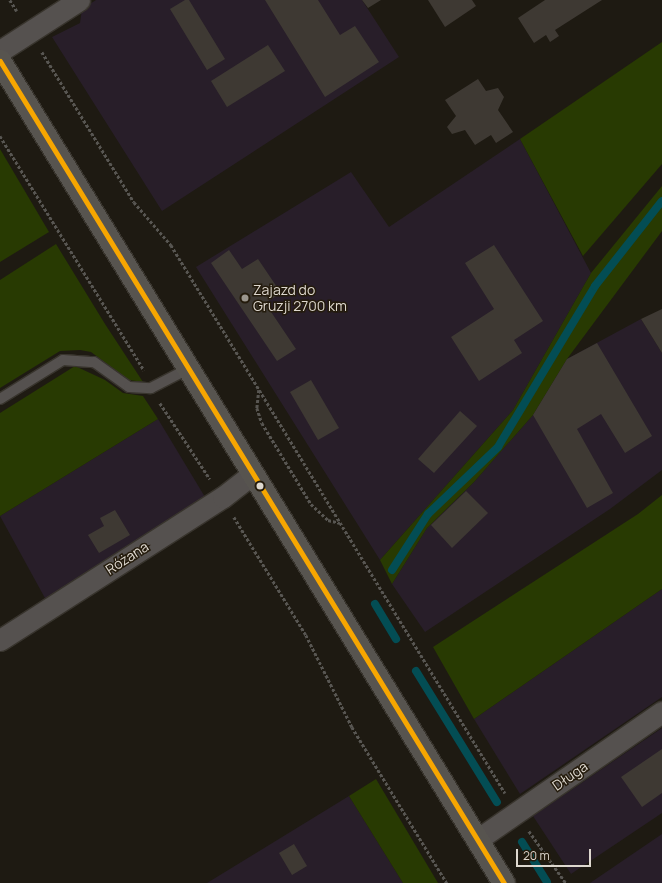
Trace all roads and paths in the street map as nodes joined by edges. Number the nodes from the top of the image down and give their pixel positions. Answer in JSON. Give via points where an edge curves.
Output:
{"nodes":[{"id":1,"x":79,"y":0,"type":"edge"},
{"id":2,"x":29,"y":31,"type":"junction"},
{"id":3,"x":0,"y":51,"type":"edge"},
{"id":4,"x":3,"y":71,"type":"edge"},
{"id":5,"x":188,"y":369,"type":"junction"},
{"id":6,"x":259,"y":389,"type":"junction"},
{"id":7,"x":0,"y":399,"type":"edge"},
{"id":8,"x":252,"y":474,"type":"junction"},
{"id":9,"x":341,"y":523,"type":"junction"},
{"id":10,"x":0,"y":640,"type":"edge"},
{"id":11,"x":662,"y":712,"type":"edge"},
{"id":12,"x":517,"y":813,"type":"junction"},
{"id":13,"x":477,"y":840,"type":"junction"},
{"id":14,"x":504,"y":883,"type":"edge"},
{"id":15,"x":566,"y":883,"type":"edge"}],
"edges":[{"from":1,"to":2,"type":"street"},
{"from":2,"to":3,"type":"street"},
{"from":2,"to":6,"type":"path","via":[[134,202],[171,245]]},
{"from":4,"to":5,"type":"main road"},
{"from":5,"to":7,"type":"lane","via":[[151,388],[129,387],[94,362],[63,360]]},
{"from":5,"to":8,"type":"main road"},
{"from":6,"to":9,"type":"path"},
{"from":6,"to":9,"type":"path","via":[[257,408],[262,423],[306,497],[321,516]]},
{"from":8,"to":10,"type":"street","name":"Różana","via":[[223,497]]},
{"from":8,"to":13,"type":"main road"},
{"from":9,"to":12,"type":"path"},
{"from":11,"to":12,"type":"street","name":"Długa"},
{"from":12,"to":13,"type":"street","name":"Długa"},
{"from":12,"to":15,"type":"path"},
{"from":13,"to":14,"type":"main road"}]}
